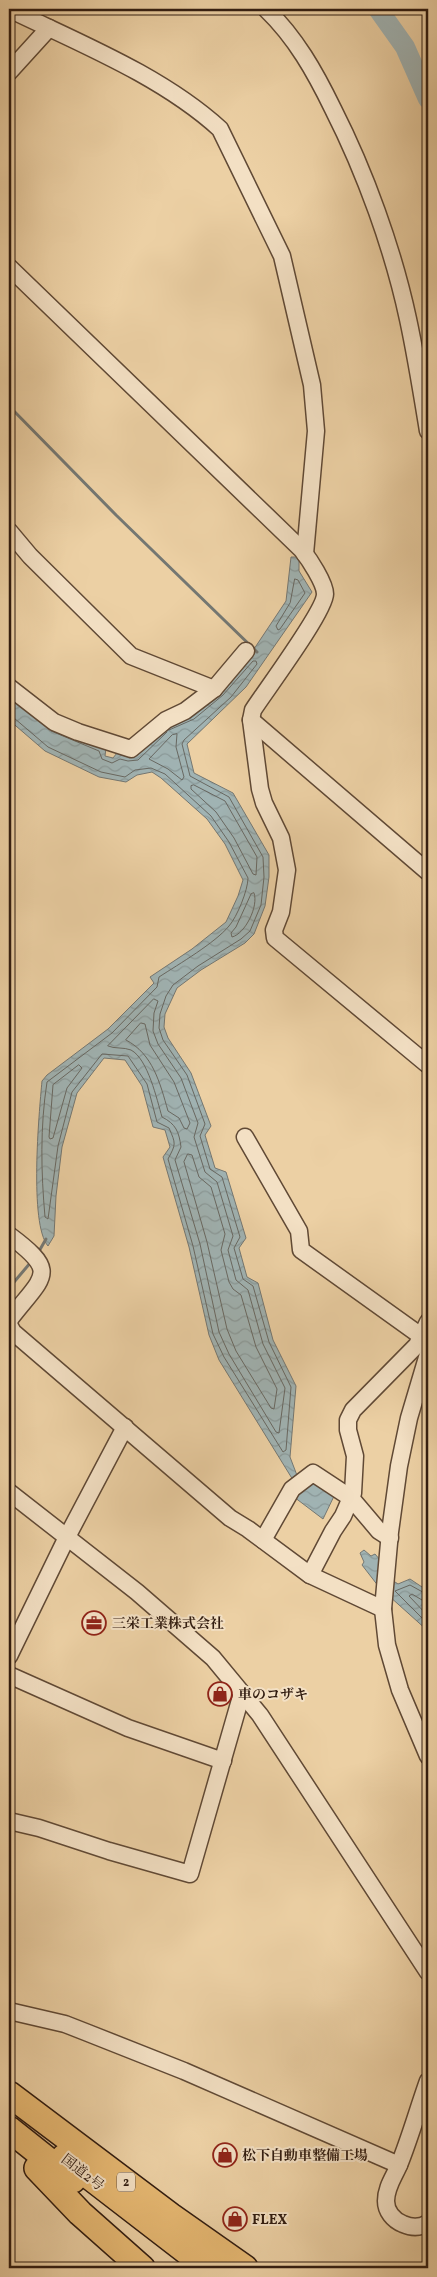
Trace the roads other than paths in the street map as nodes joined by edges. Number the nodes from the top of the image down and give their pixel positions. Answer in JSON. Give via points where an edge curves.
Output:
{"nodes":[{"id":1,"x":9,"y":9,"type":"edge"},
{"id":2,"x":266,"y":9,"type":"edge"},
{"id":3,"x":47,"y":31,"type":"junction"},
{"id":4,"x":9,"y":72,"type":"edge"},
{"id":5,"x":9,"y":267,"type":"edge"},
{"id":6,"x":428,"y":431,"type":"edge"},
{"id":7,"x":9,"y":531,"type":"edge"},
{"id":8,"x":305,"y":554,"type":"junction"},
{"id":9,"x":246,"y":651,"type":"dead end"},
{"id":10,"x":9,"y":687,"type":"edge"},
{"id":11,"x":214,"y":689,"type":"junction"},
{"id":12,"x":252,"y":720,"type":"junction"},
{"id":13,"x":428,"y":872,"type":"edge"},
{"id":14,"x":428,"y":1065,"type":"edge"},
{"id":15,"x":245,"y":1137,"type":"dead end"},
{"id":16,"x":9,"y":1235,"type":"edge"},
{"id":17,"x":9,"y":1325,"type":"edge"},
{"id":18,"x":425,"y":1329,"type":"edge"},
{"id":19,"x":428,"y":1354,"type":"edge"},
{"id":20,"x":125,"y":1427,"type":"junction"},
{"id":21,"x":9,"y":1492,"type":"edge"},
{"id":22,"x":351,"y":1498,"type":"junction"},
{"id":23,"x":67,"y":1537,"type":"junction"},
{"id":24,"x":263,"y":1540,"type":"junction"},
{"id":25,"x":389,"y":1542,"type":"junction"},
{"id":26,"x":310,"y":1574,"type":"junction"},
{"id":27,"x":384,"y":1601,"type":"junction"},
{"id":28,"x":9,"y":1656,"type":"edge"},
{"id":29,"x":9,"y":1675,"type":"edge"},
{"id":30,"x":242,"y":1693,"type":"junction"},
{"id":31,"x":428,"y":1756,"type":"edge"},
{"id":32,"x":223,"y":1761,"type":"junction"},
{"id":33,"x":9,"y":1821,"type":"edge"},
{"id":34,"x":428,"y":1972,"type":"edge"},
{"id":35,"x":9,"y":2011,"type":"edge"},
{"id":36,"x":428,"y":2082,"type":"edge"},
{"id":37,"x":9,"y":2094,"type":"edge"},
{"id":38,"x":9,"y":2110,"type":"edge"},
{"id":39,"x":9,"y":2129,"type":"edge"},
{"id":40,"x":9,"y":2142,"type":"edge"},
{"id":41,"x":399,"y":2165,"type":"junction"},
{"id":42,"x":428,"y":2223,"type":"edge"},
{"id":43,"x":215,"y":2261,"type":"edge"},
{"id":44,"x":142,"y":2268,"type":"edge"},
{"id":45,"x":188,"y":2268,"type":"edge"},
{"id":46,"x":245,"y":2268,"type":"edge"},
{"id":47,"x":254,"y":2268,"type":"edge"}],
"edges":[{"from":1,"to":3,"type":"street"},
{"from":2,"to":6,"type":"street","via":[[298,44],[349,141],[391,253],[408,319]]},
{"from":3,"to":4,"type":"street"},
{"from":3,"to":8,"type":"street","via":[[128,66],[205,115],[220,129],[230,148],[282,256],[312,385],[316,431]]},
{"from":5,"to":8,"type":"street"},
{"from":7,"to":11,"type":"street","via":[[131,656]]},
{"from":8,"to":12,"type":"street","via":[[324,589],[323,603],[253,710]]},
{"from":9,"to":11,"type":"street"},
{"from":10,"to":11,"type":"street","via":[[54,722],[131,749],[166,720],[185,711]]},
{"from":12,"to":13,"type":"street"},
{"from":12,"to":14,"type":"street","via":[[260,789],[281,838],[287,870],[275,938]]},
{"from":15,"to":18,"type":"street","via":[[299,1231],[301,1250]]},
{"from":16,"to":17,"type":"street","via":[[34,1256],[43,1270],[41,1279],[10,1319]]},
{"from":17,"to":20,"type":"street","via":[[13,1332]]},
{"from":18,"to":22,"type":"street","via":[[417,1345],[353,1410],[348,1420],[356,1469]]},
{"from":19,"to":25,"type":"street","via":[[399,1466]]},
{"from":20,"to":23,"type":"street"},
{"from":20,"to":24,"type":"street","via":[[230,1518]]},
{"from":21,"to":23,"type":"street"},
{"from":22,"to":24,"type":"street","via":[[313,1473],[300,1483]]},
{"from":22,"to":25,"type":"street"},
{"from":22,"to":26,"type":"street"},
{"from":23,"to":28,"type":"street"},
{"from":23,"to":30,"type":"street","via":[[174,1622],[213,1658]]},
{"from":24,"to":26,"type":"street"},
{"from":25,"to":27,"type":"street"},
{"from":26,"to":27,"type":"street"},
{"from":27,"to":31,"type":"street","via":[[387,1646],[400,1690]]},
{"from":29,"to":32,"type":"street","via":[[128,1728]]},
{"from":30,"to":32,"type":"street"},
{"from":30,"to":34,"type":"street","via":[[285,1752]]},
{"from":32,"to":33,"type":"street","via":[[190,1874]]},
{"from":35,"to":41,"type":"street","via":[[88,2033],[184,2071]]},
{"from":36,"to":41,"type":"street"},
{"from":37,"to":43,"type":"highway","number":"2"},
{"from":38,"to":43,"type":"highway","name":"国道2号","number":"2","via":[[63,2156]]},
{"from":39,"to":45,"type":"highway","name":"国道2号","number":"2"},
{"from":40,"to":44,"type":"highway","via":[[80,2213]]},
{"from":41,"to":42,"type":"street","via":[[387,2189],[389,2212],[397,2222],[410,2227],[422,2227]]},
{"from":43,"to":46,"type":"highway","number":"2"},
{"from":43,"to":47,"type":"highway","via":[[239,2259]]}]}
